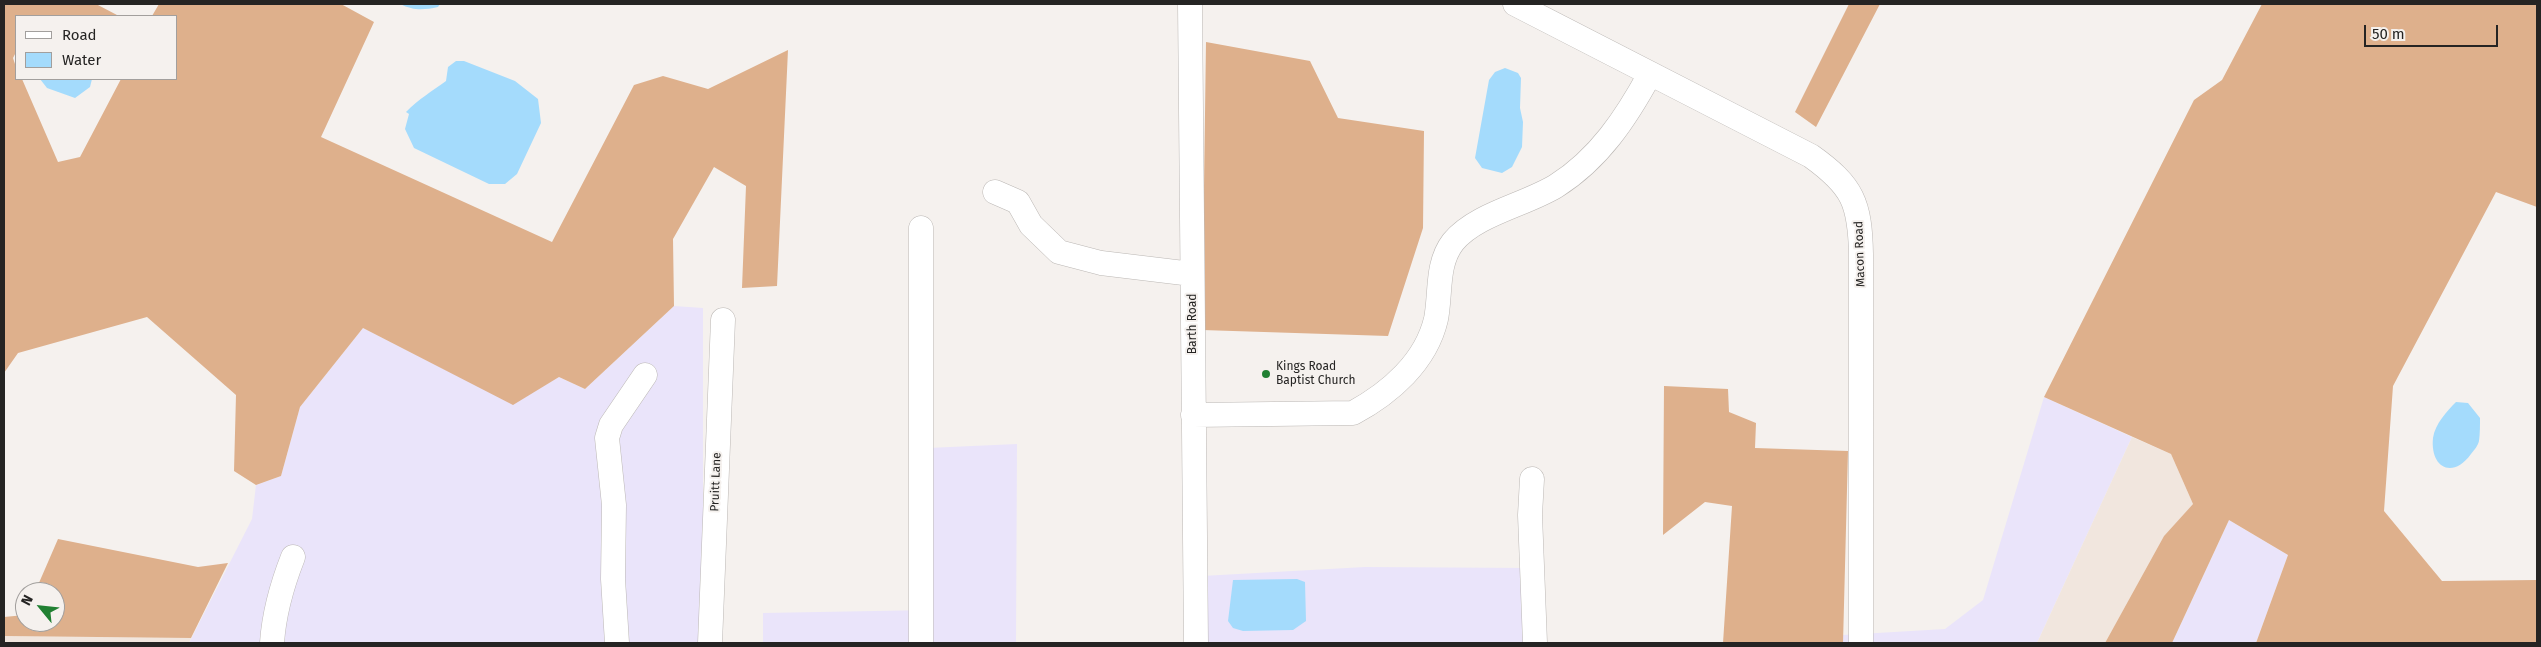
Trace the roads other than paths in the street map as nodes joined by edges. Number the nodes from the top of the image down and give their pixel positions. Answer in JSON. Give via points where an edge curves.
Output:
{"nodes":[{"id":1,"x":1190,"y":4,"type":"edge"},
{"id":2,"x":1515,"y":4,"type":"edge"},
{"id":3,"x":1650,"y":74,"type":"junction"},
{"id":4,"x":995,"y":192,"type":"dead end"},
{"id":5,"x":922,"y":228,"type":"dead end"},
{"id":6,"x":1192,"y":274,"type":"junction"},
{"id":7,"x":723,"y":320,"type":"dead end"},
{"id":8,"x":645,"y":375,"type":"dead end"},
{"id":9,"x":1193,"y":415,"type":"junction"},
{"id":10,"x":1532,"y":479,"type":"dead end"},
{"id":11,"x":293,"y":557,"type":"dead end"},
{"id":12,"x":272,"y":643,"type":"edge"},
{"id":13,"x":617,"y":643,"type":"edge"},
{"id":14,"x":710,"y":643,"type":"edge"},
{"id":15,"x":921,"y":643,"type":"edge"},
{"id":16,"x":1196,"y":643,"type":"edge"},
{"id":17,"x":1535,"y":643,"type":"edge"},
{"id":18,"x":1861,"y":643,"type":"edge"}],
"edges":[{"from":1,"to":6,"type":"street","name":"Barth Road"},
{"from":2,"to":3,"type":"street","name":"Macon Road"},
{"from":3,"to":9,"type":"street","via":[[1628,115],[1581,168],[1555,186],[1465,230],[1452,244],[1444,260],[1436,318],[1428,342],[1410,370],[1383,394],[1353,413]]},
{"from":3,"to":18,"type":"street","name":"Macon Road","via":[[1811,156],[1831,171],[1857,207],[1861,228]]},
{"from":4,"to":6,"type":"street","via":[[1018,202],[1031,225],[1059,252],[1102,263]]},
{"from":5,"to":15,"type":"street"},
{"from":6,"to":9,"type":"street","name":"Barth Road"},
{"from":7,"to":14,"type":"street","name":"Pruitt Lane"},
{"from":8,"to":13,"type":"street","via":[[611,425],[607,438],[614,504],[613,579]]},
{"from":9,"to":16,"type":"street","name":"Barth Road"},
{"from":10,"to":17,"type":"street","via":[[1530,515]]},
{"from":11,"to":12,"type":"street","via":[[282,586]]}]}
